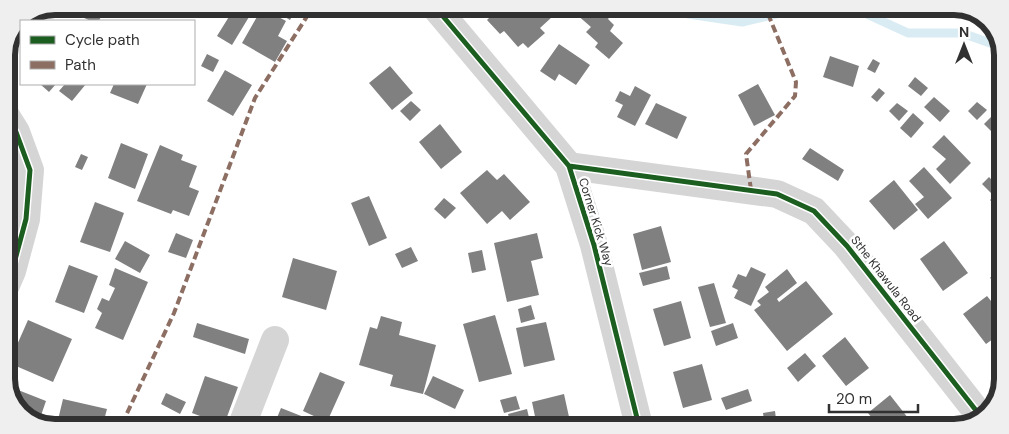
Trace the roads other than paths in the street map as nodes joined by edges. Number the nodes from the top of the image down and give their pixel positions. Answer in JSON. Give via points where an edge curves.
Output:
{"nodes":[{"id":1,"x":442,"y":15,"type":"edge"},
{"id":2,"x":15,"y":130,"type":"edge"},
{"id":3,"x":569,"y":166,"type":"junction"},
{"id":4,"x":15,"y":260,"type":"edge"},
{"id":5,"x":275,"y":340,"type":"dead end"},
{"id":6,"x":977,"y":411,"type":"edge"},
{"id":7,"x":244,"y":419,"type":"edge"},
{"id":8,"x":637,"y":419,"type":"edge"}],
"edges":[{"from":1,"to":3,"type":"street","name":"Corner Kick Way"},
{"from":2,"to":4,"type":"street","via":[[30,170],[26,219]]},
{"from":3,"to":6,"type":"street","name":"Sthe Khawula Road","via":[[777,194],[814,211],[847,246]]},
{"from":3,"to":8,"type":"street","name":"Corner Kick Way","via":[[594,245]]},
{"from":5,"to":7,"type":"street"}]}
